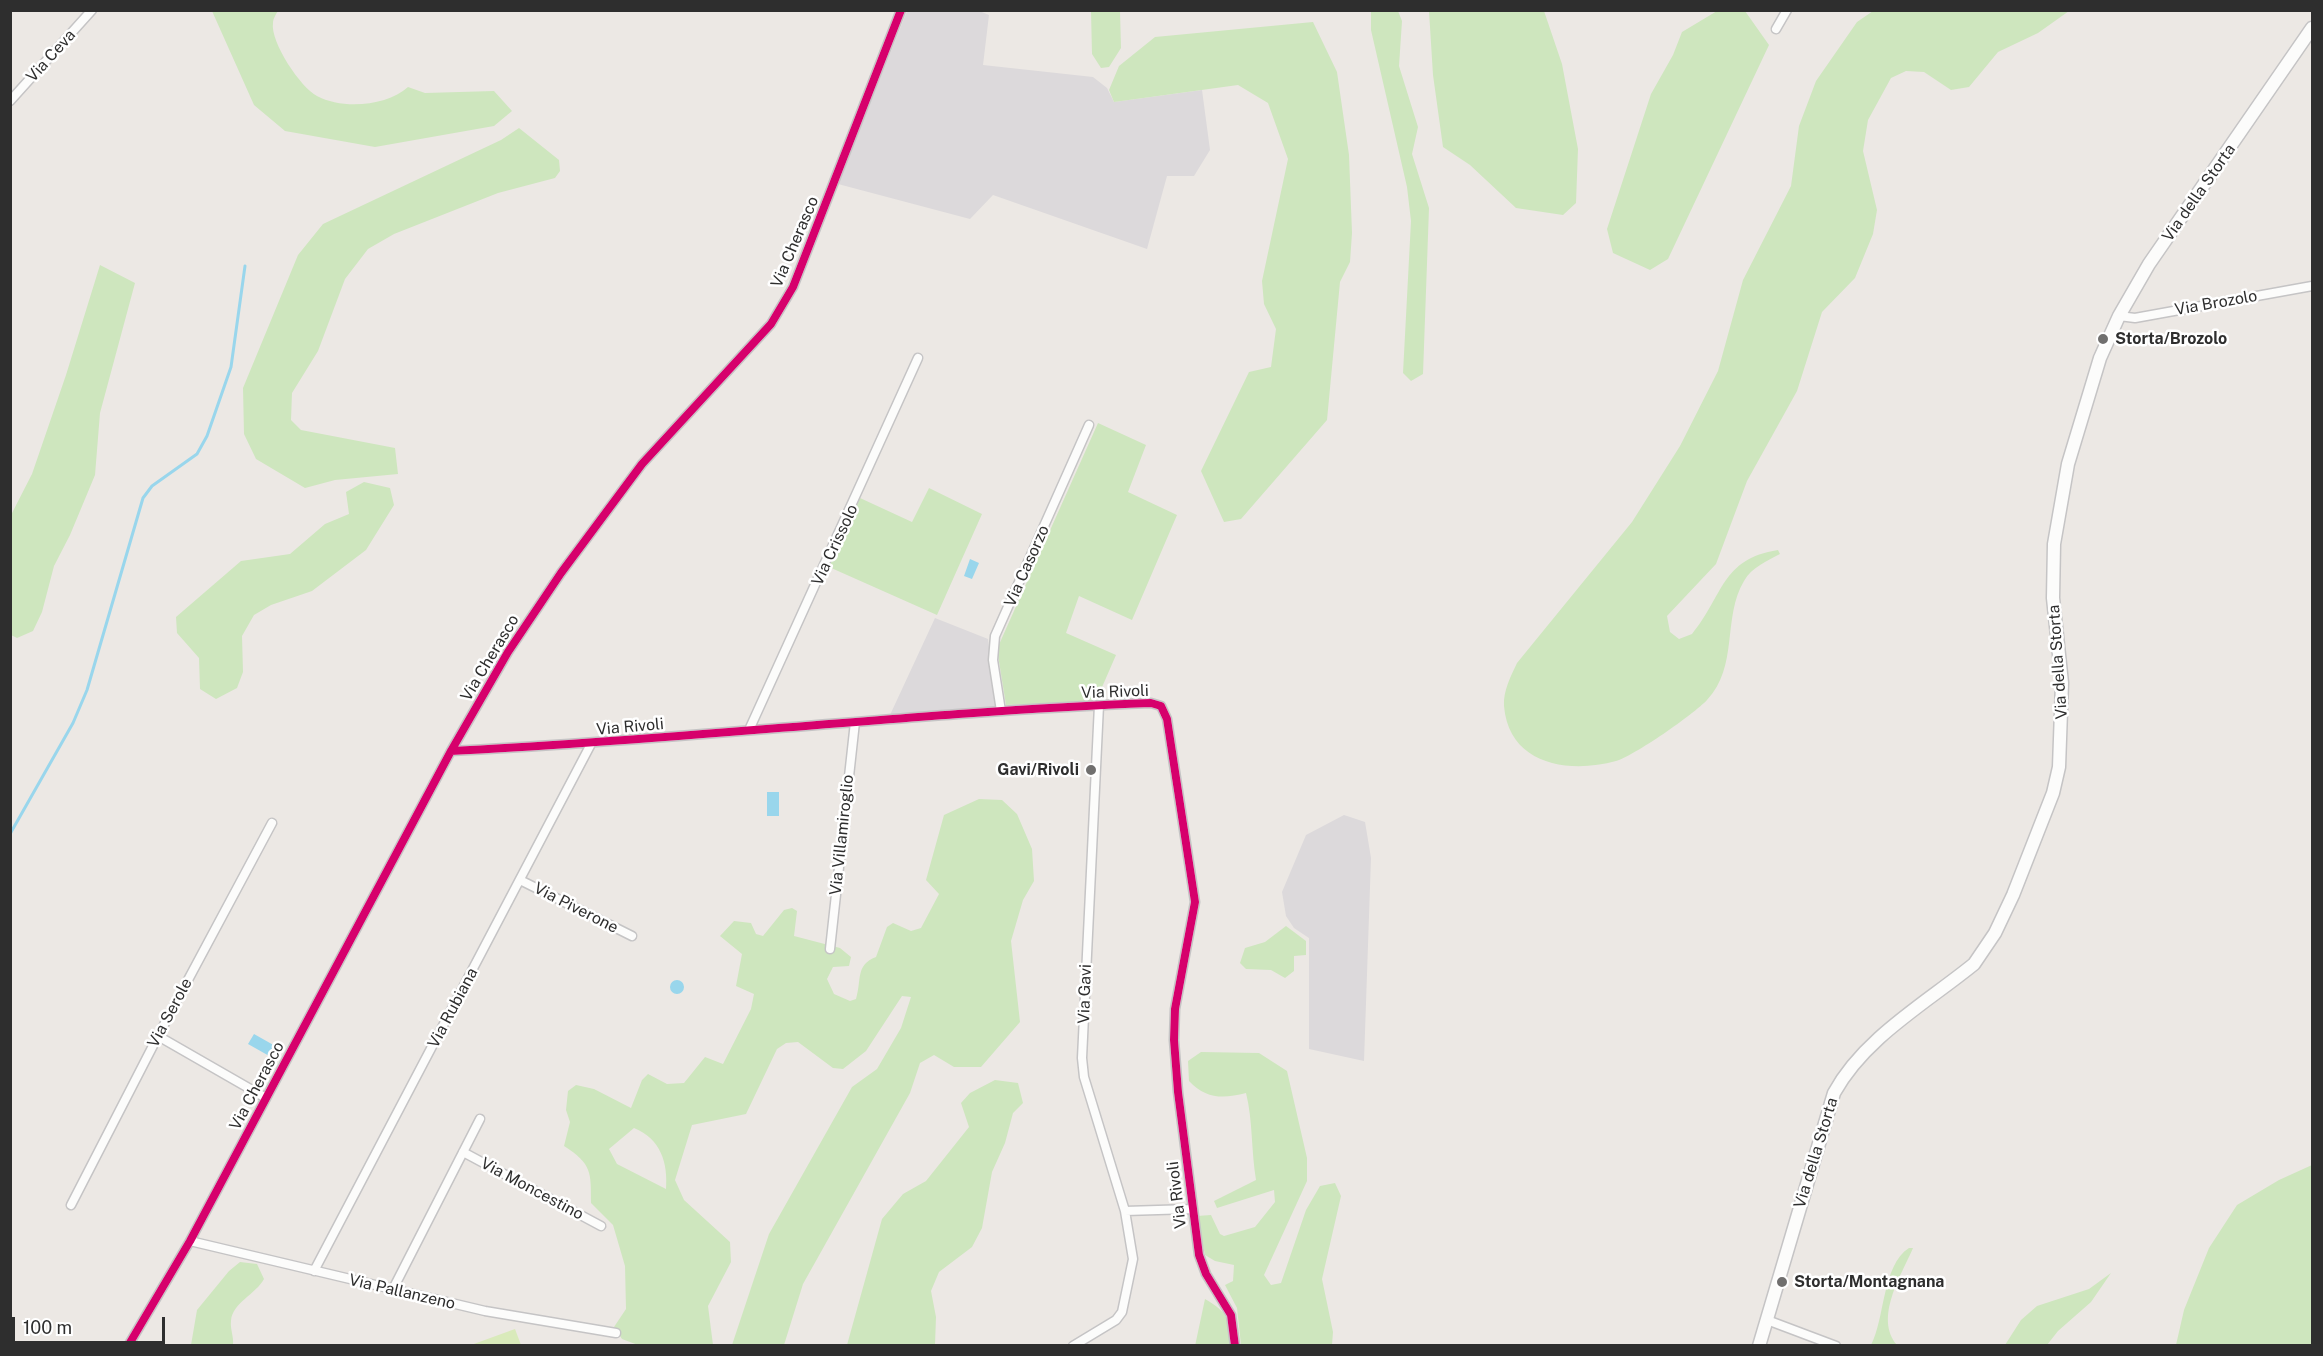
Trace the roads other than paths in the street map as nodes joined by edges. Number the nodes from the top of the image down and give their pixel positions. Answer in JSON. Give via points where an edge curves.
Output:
{"nodes":[{"id":1,"x":92,"y":10,"type":"edge"},
{"id":2,"x":901,"y":10,"type":"edge"},
{"id":3,"x":1786,"y":10,"type":"edge"},
{"id":4,"x":2313,"y":28,"type":"edge"},
{"id":5,"x":1776,"y":29,"type":"dead end"},
{"id":6,"x":10,"y":101,"type":"edge"},
{"id":7,"x":2313,"y":286,"type":"edge"},
{"id":8,"x":2119,"y":316,"type":"junction"},
{"id":9,"x":918,"y":358,"type":"dead end"},
{"id":10,"x":1089,"y":425,"type":"dead end"},
{"id":11,"x":1099,"y":705,"type":"junction"},
{"id":12,"x":1001,"y":711,"type":"junction"},
{"id":13,"x":855,"y":722,"type":"junction"},
{"id":14,"x":750,"y":730,"type":"junction"},
{"id":15,"x":591,"y":744,"type":"junction"},
{"id":16,"x":452,"y":751,"type":"junction"},
{"id":17,"x":272,"y":824,"type":"dead end"},
{"id":18,"x":520,"y":880,"type":"junction"},
{"id":19,"x":632,"y":936,"type":"dead end"},
{"id":20,"x":830,"y":949,"type":"dead end"},
{"id":21,"x":158,"y":1036,"type":"junction"},
{"id":22,"x":266,"y":1098,"type":"junction"},
{"id":23,"x":480,"y":1119,"type":"dead end"},
{"id":24,"x":463,"y":1152,"type":"junction"},
{"id":25,"x":71,"y":1204,"type":"dead end"},
{"id":26,"x":1191,"y":1209,"type":"junction"},
{"id":27,"x":1125,"y":1211,"type":"junction"},
{"id":28,"x":601,"y":1226,"type":"dead end"},
{"id":29,"x":190,"y":1241,"type":"junction"},
{"id":30,"x":314,"y":1271,"type":"junction"},
{"id":31,"x":393,"y":1289,"type":"junction"},
{"id":32,"x":1767,"y":1320,"type":"junction"},
{"id":33,"x":616,"y":1333,"type":"dead end"},
{"id":34,"x":128,"y":1346,"type":"edge"},
{"id":35,"x":1073,"y":1346,"type":"edge"},
{"id":36,"x":1235,"y":1346,"type":"edge"},
{"id":37,"x":1759,"y":1346,"type":"edge"},
{"id":38,"x":1836,"y":1346,"type":"edge"}],
"edges":[{"from":1,"to":6,"type":"street","name":"Via Ceva"},
{"from":2,"to":16,"type":"street","name":"Via Cherasco","via":[[793,287],[771,324],[635,473],[507,652]]},
{"from":3,"to":5,"type":"street"},
{"from":4,"to":8,"type":"main road","name":"Via della Storta","via":[[2149,264]]},
{"from":7,"to":8,"type":"street","name":"Via Brozolo","via":[[2135,318]]},
{"from":8,"to":32,"type":"main road","name":"Via della Storta","via":[[2092,379],[2068,464],[2055,534],[2053,598],[2063,713],[2053,793],[1995,933],[1974,964],[1877,1040],[1843,1076],[1822,1125]]},
{"from":9,"to":14,"type":"street","name":"Via Crissolo"},
{"from":10,"to":12,"type":"street","name":"Via Casorzo","via":[[995,636],[993,660]]},
{"from":11,"to":12,"type":"street","name":"Via Rivoli"},
{"from":11,"to":26,"type":"street","name":"Via Rivoli","via":[[1154,703],[1166,713],[1195,902],[1174,1024]]},
{"from":11,"to":27,"type":"street","name":"Via Gavi","via":[[1083,1068]]},
{"from":12,"to":13,"type":"street","name":"Via Rivoli"},
{"from":13,"to":14,"type":"street","name":"Via Rivoli"},
{"from":13,"to":20,"type":"street","name":"Via Villamiroglio"},
{"from":14,"to":15,"type":"street","name":"Via Rivoli"},
{"from":15,"to":16,"type":"street","name":"Via Rivoli"},
{"from":15,"to":18,"type":"street","name":"Via Rubiana"},
{"from":16,"to":22,"type":"street","name":"Via Cherasco"},
{"from":17,"to":21,"type":"street","name":"Via Serole"},
{"from":18,"to":19,"type":"street","name":"Via Piverone"},
{"from":18,"to":30,"type":"street","name":"Via Rubiana"},
{"from":21,"to":22,"type":"street"},
{"from":21,"to":25,"type":"street","name":"Via Serole"},
{"from":22,"to":29,"type":"street","name":"Via Cherasco"},
{"from":23,"to":24,"type":"street"},
{"from":24,"to":28,"type":"street","name":"Via Moncestino"},
{"from":24,"to":31,"type":"street"},
{"from":26,"to":27,"type":"street"},
{"from":26,"to":36,"type":"street","name":"Via Rivoli","via":[[1199,1256],[1231,1315]]},
{"from":27,"to":35,"type":"street","name":"Via Gavi","via":[[1133,1267],[1122,1312],[1116,1320]]},
{"from":29,"to":30,"type":"street","name":"Via Pallanzeno"},
{"from":29,"to":34,"type":"street","name":"Via Cherasco"},
{"from":30,"to":31,"type":"street","name":"Via Pallanzeno"},
{"from":31,"to":33,"type":"street","name":"Via Pallanzeno","via":[[485,1311]]},
{"from":32,"to":37,"type":"main road","name":"Via della Storta"},
{"from":32,"to":38,"type":"street"}]}
